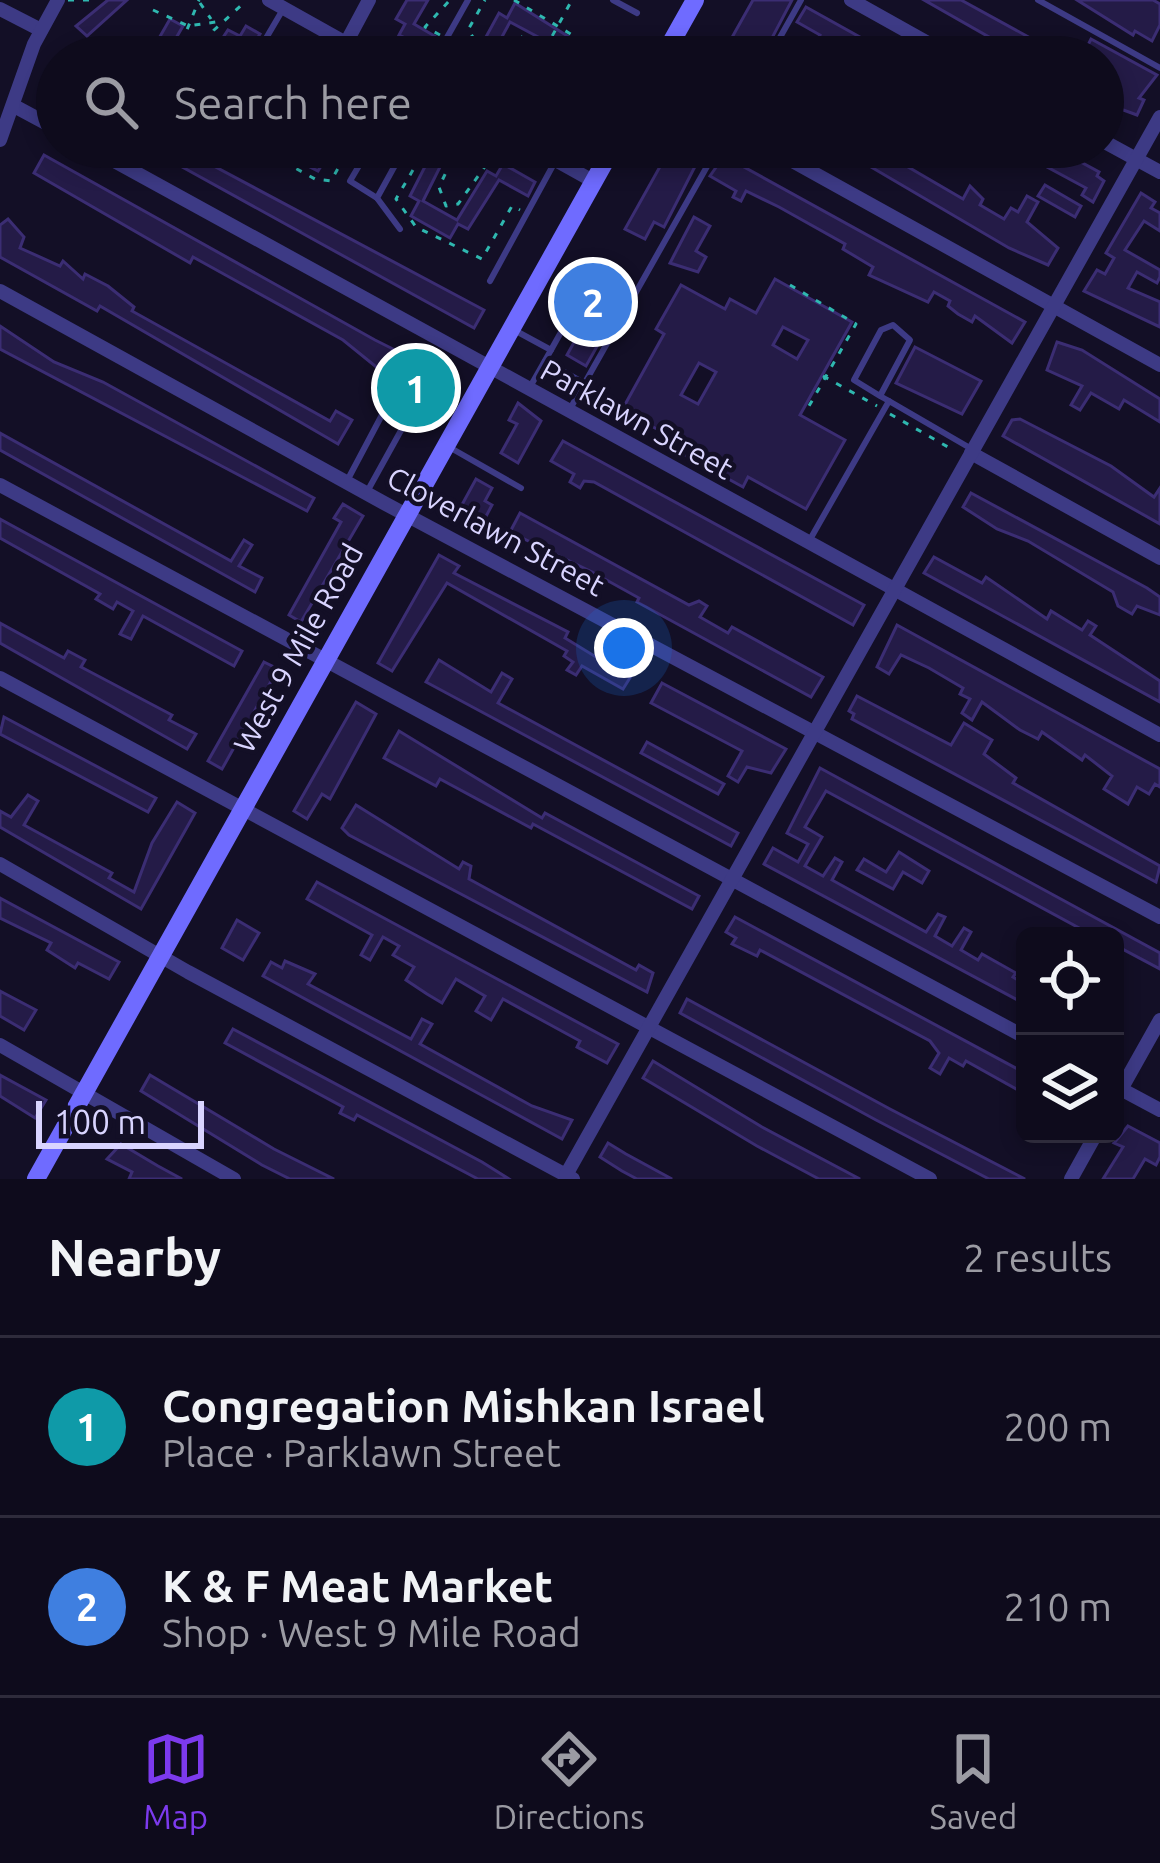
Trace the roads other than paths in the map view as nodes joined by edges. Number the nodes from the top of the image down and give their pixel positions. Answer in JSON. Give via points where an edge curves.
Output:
{"nodes":[{"id":1,"x":62,"y":0,"type":"edge"},
{"id":2,"x":369,"y":0,"type":"edge"},
{"id":3,"x":468,"y":0,"type":"edge"},
{"id":4,"x":613,"y":0,"type":"edge"},
{"id":5,"x":695,"y":0,"type":"edge"},
{"id":6,"x":802,"y":0,"type":"edge"},
{"id":7,"x":850,"y":0,"type":"edge"},
{"id":8,"x":1038,"y":0,"type":"edge"},
{"id":9,"x":276,"y":4,"type":"edge"},
{"id":10,"x":0,"y":9,"type":"edge"},
{"id":11,"x":637,"y":14,"type":"dead end"},
{"id":12,"x":41,"y":29,"type":"junction"},
{"id":13,"x":39,"y":36,"type":"edge"},
{"id":14,"x":263,"y":36,"type":"edge"},
{"id":15,"x":333,"y":36,"type":"edge"},
{"id":16,"x":350,"y":36,"type":"edge"},
{"id":17,"x":448,"y":36,"type":"edge"},
{"id":18,"x":675,"y":36,"type":"edge"},
{"id":19,"x":782,"y":36,"type":"edge"},
{"id":20,"x":915,"y":36,"type":"edge"},
{"id":21,"x":1103,"y":36,"type":"edge"},
{"id":22,"x":36,"y":45,"type":"edge"},
{"id":23,"x":1124,"y":48,"type":"edge"},
{"id":24,"x":1160,"y":68,"type":"edge"},
{"id":25,"x":16,"y":107,"type":"junction"},
{"id":26,"x":1160,"y":117,"type":"edge"},
{"id":27,"x":36,"y":118,"type":"edge"},
{"id":28,"x":0,"y":140,"type":"edge"},
{"id":29,"x":1124,"y":152,"type":"edge"},
{"id":30,"x":1136,"y":159,"type":"junction"},
{"id":31,"x":127,"y":168,"type":"edge"},
{"id":32,"x":358,"y":168,"type":"edge"},
{"id":33,"x":394,"y":168,"type":"edge"},
{"id":34,"x":552,"y":168,"type":"edge"},
{"id":35,"x":577,"y":168,"type":"edge"},
{"id":36,"x":601,"y":168,"type":"edge"},
{"id":37,"x":706,"y":168,"type":"edge"},
{"id":38,"x":804,"y":168,"type":"edge"},
{"id":39,"x":1160,"y":172,"type":"edge"},
{"id":40,"x":593,"y":181,"type":"junction"},
{"id":41,"x":377,"y":198,"type":"junction"},
{"id":42,"x":400,"y":229,"type":"dead end"},
{"id":43,"x":490,"y":280,"type":"dead end"},
{"id":44,"x":0,"y":291,"type":"edge"},
{"id":45,"x":1053,"y":306,"type":"junction"},
{"id":46,"x":566,"y":325,"type":"dead end"},
{"id":47,"x":511,"y":328,"type":"junction"},
{"id":48,"x":551,"y":350,"type":"junction"},
{"id":49,"x":545,"y":361,"type":"junction"},
{"id":50,"x":1160,"y":365,"type":"edge"},
{"id":51,"x":489,"y":369,"type":"junction"},
{"id":52,"x":579,"y":380,"type":"dead end"},
{"id":53,"x":529,"y":390,"type":"junction"},
{"id":54,"x":880,"y":396,"type":"junction"},
{"id":55,"x":889,"y":401,"type":"junction"},
{"id":56,"x":569,"y":412,"type":"junction"},
{"id":57,"x":446,"y":446,"type":"junction"},
{"id":58,"x":967,"y":452,"type":"junction"},
{"id":59,"x":350,"y":476,"type":"junction"},
{"id":60,"x":0,"y":485,"type":"edge"},
{"id":61,"x":369,"y":487,"type":"junction"},
{"id":62,"x":521,"y":488,"type":"dead end"},
{"id":63,"x":407,"y":514,"type":"junction"},
{"id":64,"x":808,"y":543,"type":"junction"},
{"id":65,"x":1160,"y":558,"type":"edge"},
{"id":66,"x":894,"y":590,"type":"junction"},
{"id":67,"x":325,"y":662,"type":"junction"},
{"id":68,"x":0,"y":678,"type":"edge"},
{"id":69,"x":815,"y":732,"type":"junction"},
{"id":70,"x":1160,"y":735,"type":"edge"},
{"id":71,"x":242,"y":810,"type":"junction"},
{"id":72,"x":0,"y":864,"type":"edge"},
{"id":73,"x":731,"y":880,"type":"junction"},
{"id":74,"x":1160,"y":917,"type":"edge"},
{"id":75,"x":161,"y":954,"type":"junction"},
{"id":76,"x":1160,"y":1020,"type":"edge"},
{"id":77,"x":648,"y":1028,"type":"junction"},
{"id":78,"x":1021,"y":1035,"type":"edge"},
{"id":79,"x":0,"y":1045,"type":"edge"},
{"id":80,"x":1124,"y":1079,"type":"edge"},
{"id":81,"x":85,"y":1091,"type":"junction"},
{"id":82,"x":1124,"y":1094,"type":"edge"},
{"id":83,"x":1160,"y":1110,"type":"edge"},
{"id":84,"x":1091,"y":1143,"type":"edge"},
{"id":85,"x":569,"y":1177,"type":"edge"},
{"id":86,"x":36,"y":1179,"type":"edge"},
{"id":87,"x":234,"y":1179,"type":"edge"},
{"id":88,"x":930,"y":1179,"type":"edge"},
{"id":89,"x":1071,"y":1179,"type":"edge"}],
"edges":[{"from":1,"to":12,"type":"street"},
{"from":2,"to":16,"type":"street"},
{"from":3,"to":17,"type":"lane"},
{"from":4,"to":11,"type":"lane"},
{"from":5,"to":18,"type":"main road"},
{"from":6,"to":19,"type":"lane"},
{"from":7,"to":20,"type":"street"},
{"from":8,"to":21,"type":"lane"},
{"from":9,"to":14,"type":"lane"},
{"from":9,"to":15,"type":"street"},
{"from":10,"to":12,"type":"street"},
{"from":12,"to":13,"type":"street"},
{"from":22,"to":25,"type":"street"},
{"from":23,"to":24,"type":"lane"},
{"from":25,"to":27,"type":"street"},
{"from":25,"to":28,"type":"street"},
{"from":26,"to":30,"type":"street"},
{"from":29,"to":30,"type":"street"},
{"from":30,"to":39,"type":"street"},
{"from":30,"to":45,"type":"street"},
{"from":31,"to":51,"type":"street","name":"Parklawn Street"},
{"from":32,"to":41,"type":"lane","via":[[350,181]]},
{"from":33,"to":41,"type":"lane"},
{"from":34,"to":43,"type":"lane"},
{"from":35,"to":40,"type":"street"},
{"from":36,"to":40,"type":"main road","name":"West 9 Mile Road"},
{"from":37,"to":56,"type":"lane"},
{"from":38,"to":45,"type":"street"},
{"from":40,"to":47,"type":"main road","name":"West 9 Mile Road"},
{"from":41,"to":42,"type":"lane"},
{"from":44,"to":59,"type":"street","name":"Cloverlawn Street"},
{"from":45,"to":50,"type":"street"},
{"from":45,"to":58,"type":"street"},
{"from":46,"to":48,"type":"lane"},
{"from":47,"to":48,"type":"lane"},
{"from":47,"to":51,"type":"main road","name":"West 9 Mile Road"},
{"from":48,"to":49,"type":"lane"},
{"from":49,"to":52,"type":"lane"},
{"from":49,"to":53,"type":"lane"},
{"from":51,"to":53,"type":"street","name":"Parklawn Street"},
{"from":51,"to":57,"type":"main road","name":"West 9 Mile Road"},
{"from":53,"to":56,"type":"street","name":"Parklawn Street"},
{"from":54,"to":54,"type":"lane","via":[[910,340],[893,325],[880,330],[854,380]]},
{"from":54,"to":55,"type":"lane"},
{"from":55,"to":58,"type":"lane"},
{"from":55,"to":64,"type":"lane"},
{"from":56,"to":64,"type":"street","name":"Parklawn Street"},
{"from":57,"to":62,"type":"lane"},
{"from":57,"to":63,"type":"main road","name":"West 9 Mile Road"},
{"from":58,"to":65,"type":"street"},
{"from":58,"to":66,"type":"street"},
{"from":59,"to":61,"type":"street","name":"Cloverlawn Street"},
{"from":59,"to":61,"type":"lane","via":[[383,413],[404,424]]},
{"from":60,"to":67,"type":"street"},
{"from":61,"to":63,"type":"street","name":"Cloverlawn Street"},
{"from":63,"to":67,"type":"main road","name":"West 9 Mile Road"},
{"from":63,"to":69,"type":"street","name":"Cloverlawn Street"},
{"from":64,"to":66,"type":"street","name":"Parklawn Street"},
{"from":66,"to":69,"type":"street"},
{"from":66,"to":70,"type":"street","name":"Parklawn Street"},
{"from":67,"to":71,"type":"main road","name":"West 9 Mile Road"},
{"from":67,"to":73,"type":"street"},
{"from":68,"to":71,"type":"street"},
{"from":69,"to":73,"type":"street"},
{"from":69,"to":74,"type":"street","name":"Cloverlawn Street"},
{"from":71,"to":75,"type":"main road","name":"West 9 Mile Road"},
{"from":71,"to":77,"type":"street"},
{"from":72,"to":75,"type":"street"},
{"from":73,"to":77,"type":"street"},
{"from":73,"to":78,"type":"street"},
{"from":75,"to":81,"type":"main road","name":"West 9 Mile Road"},
{"from":75,"to":85,"type":"street"},
{"from":76,"to":80,"type":"street"},
{"from":77,"to":85,"type":"street"},
{"from":77,"to":88,"type":"street"},
{"from":79,"to":81,"type":"street"},
{"from":81,"to":86,"type":"main road","name":"West 9 Mile Road"},
{"from":81,"to":87,"type":"street"},
{"from":82,"to":83,"type":"street"},
{"from":84,"to":89,"type":"street"}]}
